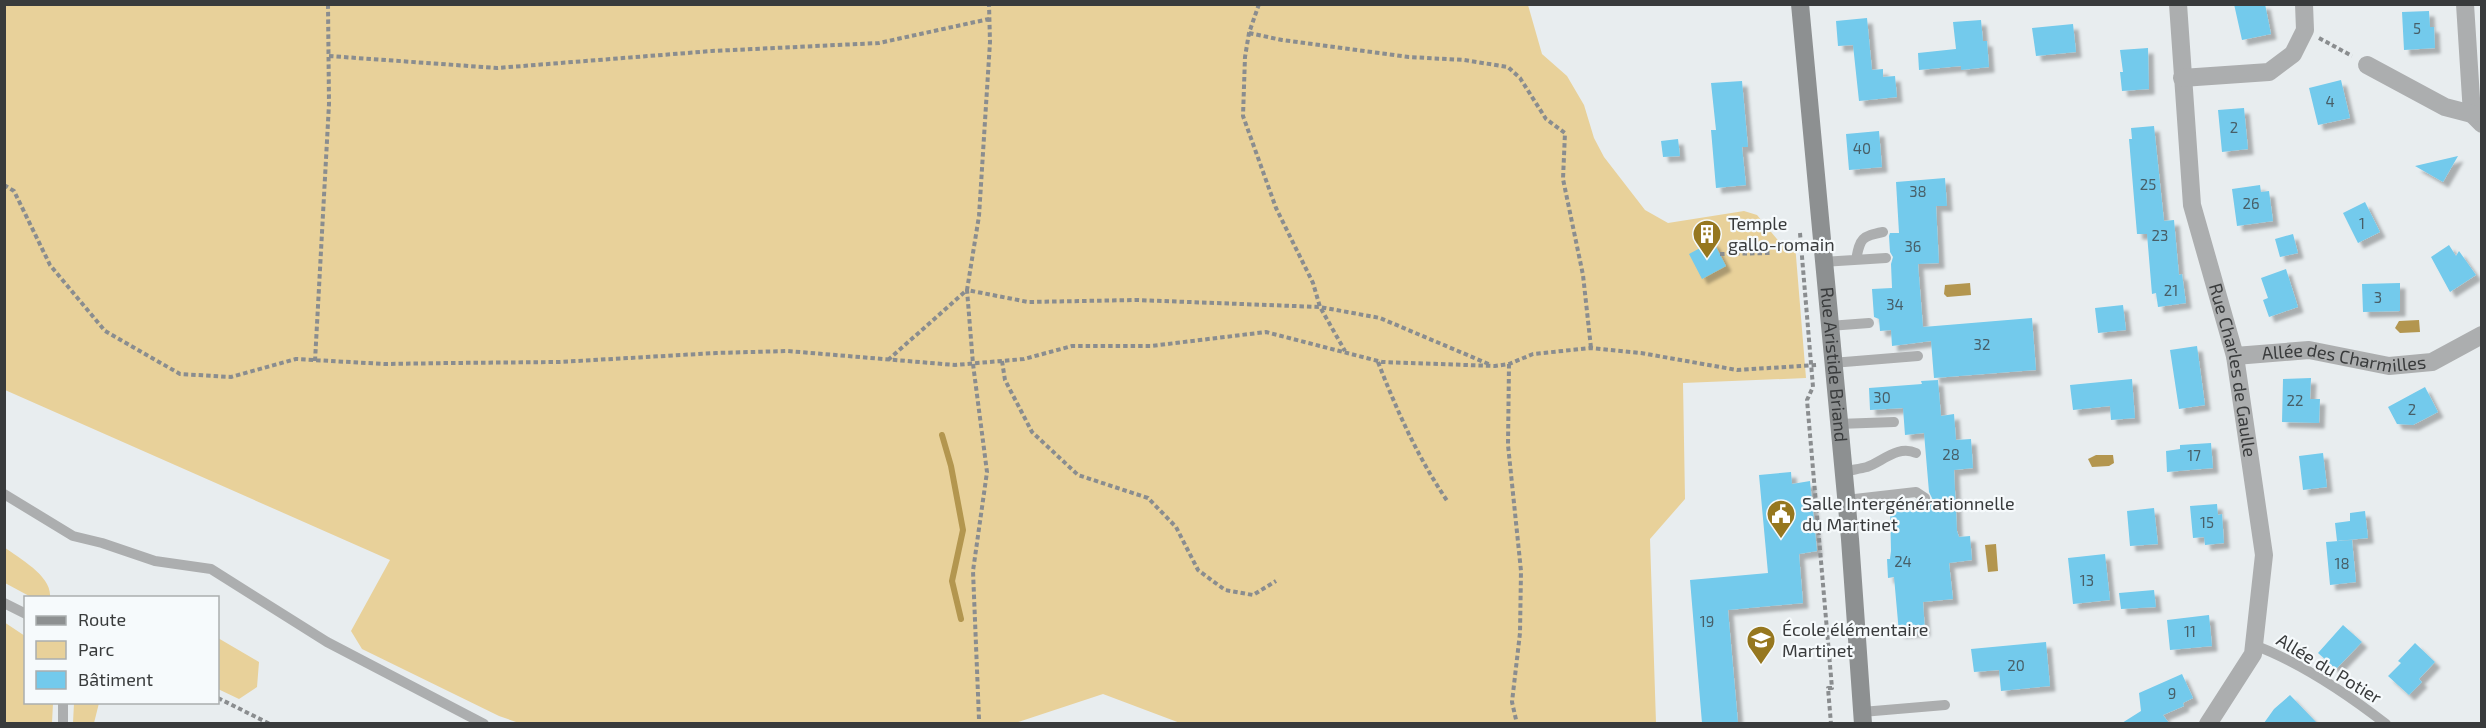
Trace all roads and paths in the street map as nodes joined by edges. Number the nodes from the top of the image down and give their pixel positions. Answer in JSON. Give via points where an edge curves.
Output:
{"nodes":[{"id":1,"x":328,"y":4,"type":"edge"},
{"id":2,"x":989,"y":4,"type":"edge"},
{"id":3,"x":1259,"y":4,"type":"edge"},
{"id":4,"x":1800,"y":4,"type":"edge"},
{"id":5,"x":2178,"y":4,"type":"edge"},
{"id":6,"x":2304,"y":4,"type":"edge"},
{"id":7,"x":2465,"y":4,"type":"edge"},
{"id":8,"x":989,"y":19,"type":"junction"},
{"id":9,"x":2305,"y":30,"type":"junction"},
{"id":10,"x":1249,"y":33,"type":"junction"},
{"id":11,"x":328,"y":56,"type":"junction"},
{"id":12,"x":2367,"y":65,"type":"joint"},
{"id":13,"x":2182,"y":78,"type":"junction"},
{"id":14,"x":2477,"y":119,"type":"edge"},
{"id":15,"x":4,"y":185,"type":"edge"},
{"id":16,"x":1800,"y":227,"type":"dead end"},
{"id":17,"x":1884,"y":232,"type":"dead end"},
{"id":18,"x":1770,"y":253,"type":"dead end"},
{"id":19,"x":1720,"y":254,"type":"dead end"},
{"id":20,"x":1886,"y":258,"type":"dead end"},
{"id":21,"x":1856,"y":260,"type":"junction"},
{"id":22,"x":1822,"y":262,"type":"junction"},
{"id":23,"x":967,"y":290,"type":"junction"},
{"id":24,"x":1320,"y":307,"type":"junction"},
{"id":25,"x":1869,"y":323,"type":"dead end"},
{"id":26,"x":1829,"y":326,"type":"junction"},
{"id":27,"x":2481,"y":335,"type":"edge"},
{"id":28,"x":1591,"y":348,"type":"junction"},
{"id":29,"x":1345,"y":351,"type":"junction"},
{"id":30,"x":1918,"y":356,"type":"dead end"},
{"id":31,"x":2235,"y":356,"type":"junction"},
{"id":32,"x":315,"y":361,"type":"junction"},
{"id":33,"x":887,"y":361,"type":"junction"},
{"id":34,"x":1002,"y":361,"type":"junction"},
{"id":35,"x":1377,"y":361,"type":"junction"},
{"id":36,"x":1832,"y":363,"type":"junction"},
{"id":37,"x":973,"y":364,"type":"junction"},
{"id":38,"x":1509,"y":364,"type":"junction"},
{"id":39,"x":1811,"y":365,"type":"junction"},
{"id":40,"x":1495,"y":366,"type":"junction"},
{"id":41,"x":1894,"y":422,"type":"dead end"},
{"id":42,"x":1838,"y":424,"type":"junction"},
{"id":43,"x":1916,"y":453,"type":"dead end"},
{"id":44,"x":1843,"y":472,"type":"junction"},
{"id":45,"x":4,"y":494,"type":"edge"},
{"id":46,"x":1925,"y":498,"type":"dead end"},
{"id":47,"x":1846,"y":500,"type":"junction"},
{"id":48,"x":1448,"y":502,"type":"dead end"},
{"id":49,"x":1276,"y":581,"type":"dead end"},
{"id":50,"x":4,"y":603,"type":"edge"},
{"id":51,"x":24,"y":613,"type":"edge"},
{"id":52,"x":2254,"y":645,"type":"junction"},
{"id":53,"x":219,"y":698,"type":"edge"},
{"id":54,"x":63,"y":704,"type":"edge"},
{"id":55,"x":1945,"y":705,"type":"dead end"},
{"id":56,"x":1863,"y":718,"type":"edge"},
{"id":57,"x":979,"y":719,"type":"dead end"},
{"id":58,"x":63,"y":723,"type":"edge"},
{"id":59,"x":270,"y":723,"type":"edge"},
{"id":60,"x":484,"y":723,"type":"edge"},
{"id":61,"x":1517,"y":723,"type":"edge"},
{"id":62,"x":1831,"y":723,"type":"edge"},
{"id":63,"x":2208,"y":723,"type":"edge"},
{"id":64,"x":2386,"y":723,"type":"edge"}],
"edges":[{"from":1,"to":11,"type":"path"},
{"from":2,"to":8,"type":"path"},
{"from":3,"to":10,"type":"path"},
{"from":4,"to":22,"type":"street","name":"Rue Aristide Briand"},
{"from":5,"to":13,"type":"street","name":"Rue Charles de Gaulle"},
{"from":6,"to":9,"type":"street"},
{"from":7,"to":14,"type":"street"},
{"from":8,"to":11,"type":"path","via":[[879,43],[497,68]]},
{"from":8,"to":23,"type":"path","via":[[979,216]]},
{"from":9,"to":12,"type":"path"},
{"from":9,"to":13,"type":"street","via":[[2293,54],[2269,72]]},
{"from":10,"to":24,"type":"path","via":[[1244,116],[1276,208],[1314,283]]},
{"from":10,"to":28,"type":"path","via":[[1508,67],[1520,78],[1546,119],[1565,133],[1563,179],[1583,275]]},
{"from":11,"to":32,"type":"path"},
{"from":12,"to":14,"type":"street","via":[[2445,107]]},
{"from":13,"to":31,"type":"street","name":"Rue Charles de Gaulle","via":[[2192,205]]},
{"from":15,"to":32,"type":"path","via":[[14,191],[50,265],[105,331],[180,374],[231,377],[296,359]]},
{"from":16,"to":39,"type":"path"},
{"from":17,"to":21,"type":"lane","via":[[1867,235],[1859,242]]},
{"from":18,"to":19,"type":"path"},
{"from":20,"to":21,"type":"lane"},
{"from":21,"to":22,"type":"lane"},
{"from":22,"to":26,"type":"street","name":"Rue Aristide Briand"},
{"from":23,"to":24,"type":"path","via":[[1028,302],[1136,300]]},
{"from":23,"to":33,"type":"path"},
{"from":23,"to":37,"type":"path"},
{"from":24,"to":29,"type":"path"},
{"from":24,"to":40,"type":"path","via":[[1380,318]]},
{"from":25,"to":26,"type":"lane"},
{"from":26,"to":36,"type":"street","name":"Rue Aristide Briand"},
{"from":27,"to":31,"type":"street","name":"Allée des Charmilles","via":[[2432,362],[2389,366],[2309,350]]},
{"from":28,"to":38,"type":"path","via":[[1533,354]]},
{"from":28,"to":39,"type":"path","via":[[1737,370]]},
{"from":29,"to":34,"type":"path","via":[[1266,332],[1150,346],[1072,346]]},
{"from":29,"to":35,"type":"path"},
{"from":30,"to":36,"type":"lane"},
{"from":31,"to":52,"type":"street","name":"Rue Charles de Gaulle","via":[[2264,555]]},
{"from":32,"to":33,"type":"path","via":[[559,362],[788,351]]},
{"from":33,"to":37,"type":"path"},
{"from":34,"to":37,"type":"path"},
{"from":34,"to":49,"type":"path","via":[[1005,380],[1032,432],[1078,474],[1148,498],[1176,527],[1198,570],[1225,590],[1253,595]]},
{"from":35,"to":40,"type":"path"},
{"from":35,"to":48,"type":"path","via":[[1407,432]]},
{"from":36,"to":39,"type":"path"},
{"from":36,"to":42,"type":"street","name":"Rue Aristide Briand"},
{"from":37,"to":57,"type":"path","via":[[987,472],[973,571]]},
{"from":38,"to":40,"type":"path"},
{"from":38,"to":61,"type":"path","via":[[1508,445],[1521,571],[1520,633],[1512,702]]},
{"from":39,"to":62,"type":"path","via":[[1813,387],[1807,400],[1833,688],[1828,688]]},
{"from":41,"to":42,"type":"lane"},
{"from":42,"to":44,"type":"street","name":"Rue Aristide Briand"},
{"from":43,"to":44,"type":"lane","via":[[1894,453]]},
{"from":44,"to":47,"type":"street","name":"Rue Aristide Briand"},
{"from":45,"to":60,"type":"lane","via":[[73,536],[155,561],[211,569],[327,642]]},
{"from":46,"to":47,"type":"lane","via":[[1916,492]]},
{"from":47,"to":56,"type":"street","name":"Rue Aristide Briand"},
{"from":50,"to":51,"type":"lane"},
{"from":52,"to":63,"type":"street","name":"Rue Charles de Gaulle","via":[[2253,654]]},
{"from":52,"to":64,"type":"lane","name":"Allée du Potier","via":[[2353,698]]},
{"from":53,"to":59,"type":"path"},
{"from":54,"to":58,"type":"lane"},
{"from":55,"to":56,"type":"lane"}]}
